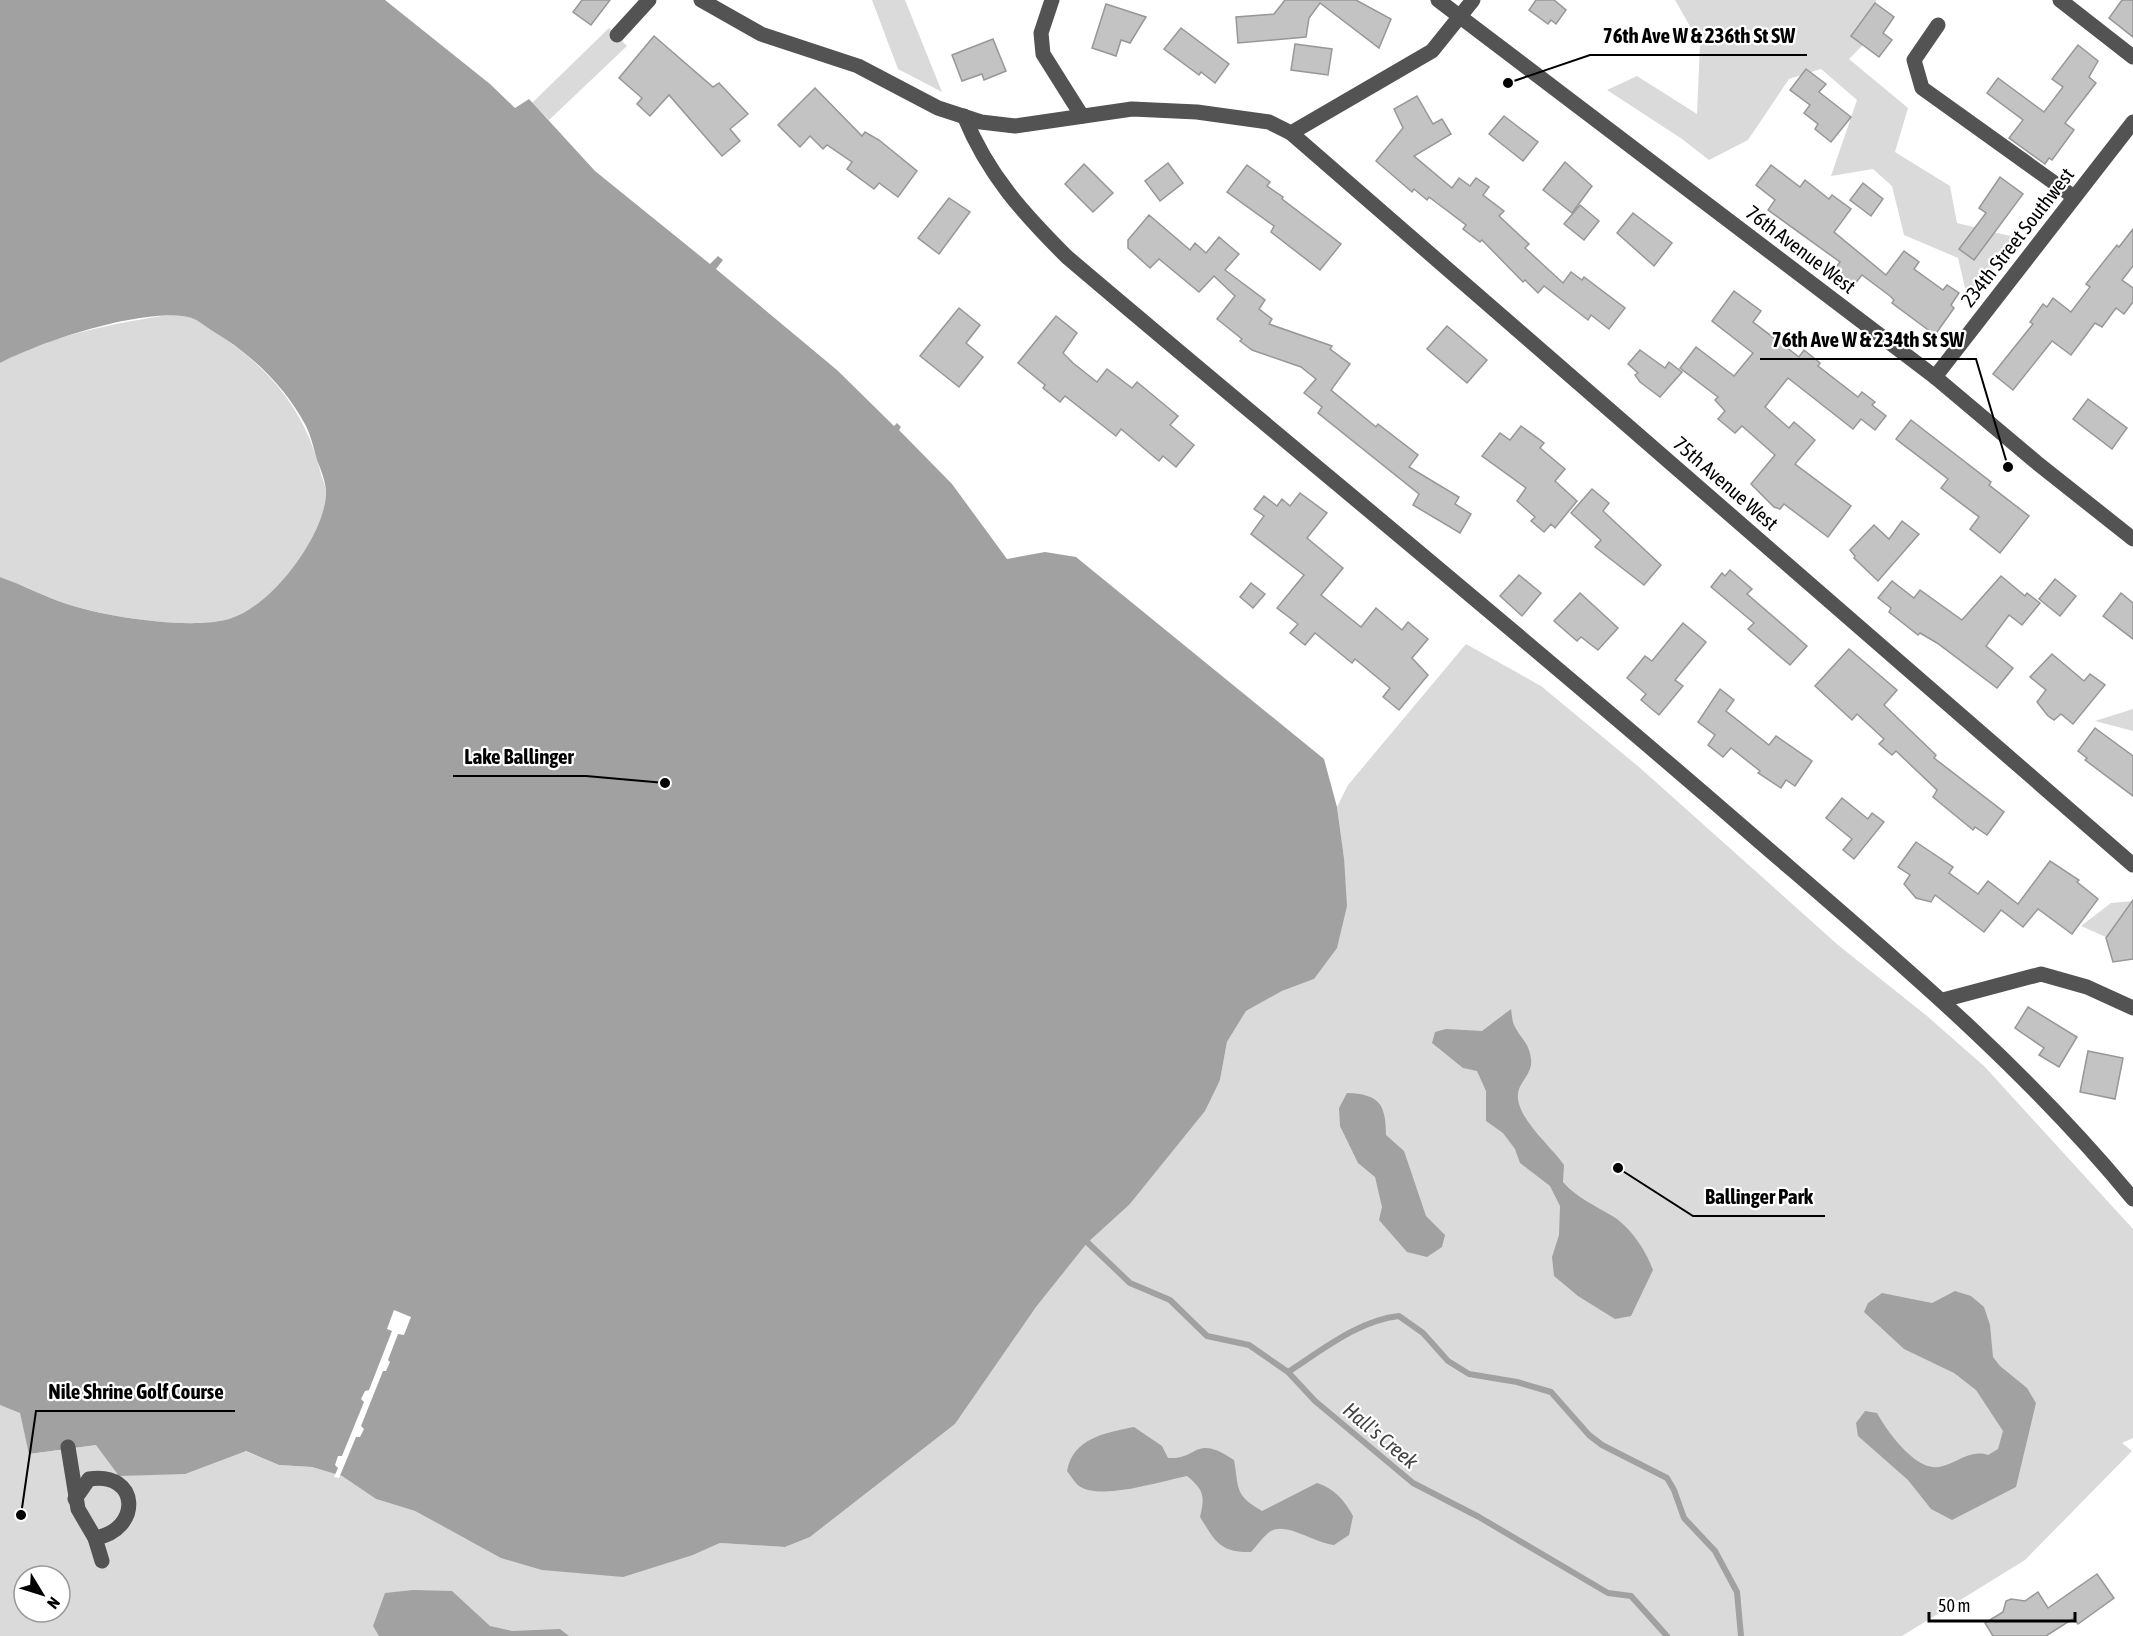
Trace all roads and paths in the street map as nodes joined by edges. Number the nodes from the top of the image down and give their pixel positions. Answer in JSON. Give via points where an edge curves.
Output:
{"nodes":[{"id":1,"x":649,"y":0,"type":"edge"},
{"id":2,"x":701,"y":0,"type":"edge"},
{"id":3,"x":1052,"y":0,"type":"edge"},
{"id":4,"x":1438,"y":0,"type":"edge"},
{"id":5,"x":1473,"y":0,"type":"edge"},
{"id":6,"x":2060,"y":0,"type":"edge"},
{"id":7,"x":1460,"y":17,"type":"junction"},
{"id":8,"x":1938,"y":25,"type":"dead end"},
{"id":9,"x":617,"y":35,"type":"dead end"},
{"id":10,"x":2133,"y":57,"type":"edge"},
{"id":11,"x":964,"y":116,"type":"junction"},
{"id":12,"x":1082,"y":116,"type":"junction"},
{"id":13,"x":2133,"y":122,"type":"edge"},
{"id":14,"x":1291,"y":133,"type":"junction"},
{"id":15,"x":2074,"y":197,"type":"junction"},
{"id":16,"x":1935,"y":377,"type":"junction"},
{"id":17,"x":2133,"y":539,"type":"edge"},
{"id":18,"x":2133,"y":865,"type":"edge"},
{"id":19,"x":1942,"y":1000,"type":"junction"},
{"id":20,"x":2133,"y":1008,"type":"edge"},
{"id":21,"x":2133,"y":1199,"type":"edge"},
{"id":22,"x":68,"y":1448,"type":"dead end"},
{"id":23,"x":75,"y":1499,"type":"junction"},
{"id":24,"x":95,"y":1538,"type":"junction"},
{"id":25,"x":102,"y":1561,"type":"dead end"}],
"edges":[{"from":1,"to":9,"type":"street"},
{"from":2,"to":11,"type":"street","name":"75th Avenue West","via":[[761,34],[858,66],[939,108]]},
{"from":3,"to":12,"type":"street","via":[[1041,33],[1043,54]]},
{"from":4,"to":7,"type":"street","name":"76th Avenue West"},
{"from":5,"to":7,"type":"street"},
{"from":6,"to":10,"type":"street"},
{"from":7,"to":14,"type":"street","via":[[1431,51]]},
{"from":7,"to":16,"type":"street","name":"76th Avenue West"},
{"from":8,"to":15,"type":"street","via":[[1914,60],[1922,88]]},
{"from":11,"to":12,"type":"street","name":"75th Avenue West","via":[[1015,126]]},
{"from":11,"to":19,"type":"street","via":[[984,160],[1012,199],[1067,257],[1556,664]]},
{"from":12,"to":14,"type":"street","name":"75th Avenue West","via":[[1132,109],[1197,112],[1269,122]]},
{"from":13,"to":15,"type":"street","name":"234th Street Southwest"},
{"from":14,"to":18,"type":"street","name":"75th Avenue West"},
{"from":15,"to":16,"type":"street","name":"234th Street Southwest"},
{"from":16,"to":17,"type":"street","name":"76th Avenue West"},
{"from":19,"to":20,"type":"street","via":[[2041,974],[2087,987]]},
{"from":19,"to":21,"type":"street","via":[[2037,1091]]},
{"from":22,"to":23,"type":"street"},
{"from":23,"to":24,"type":"street"},
{"from":23,"to":24,"type":"street","via":[[89,1479],[114,1480],[125,1491],[130,1506],[127,1516],[108,1536]]},
{"from":24,"to":25,"type":"street"}]}
